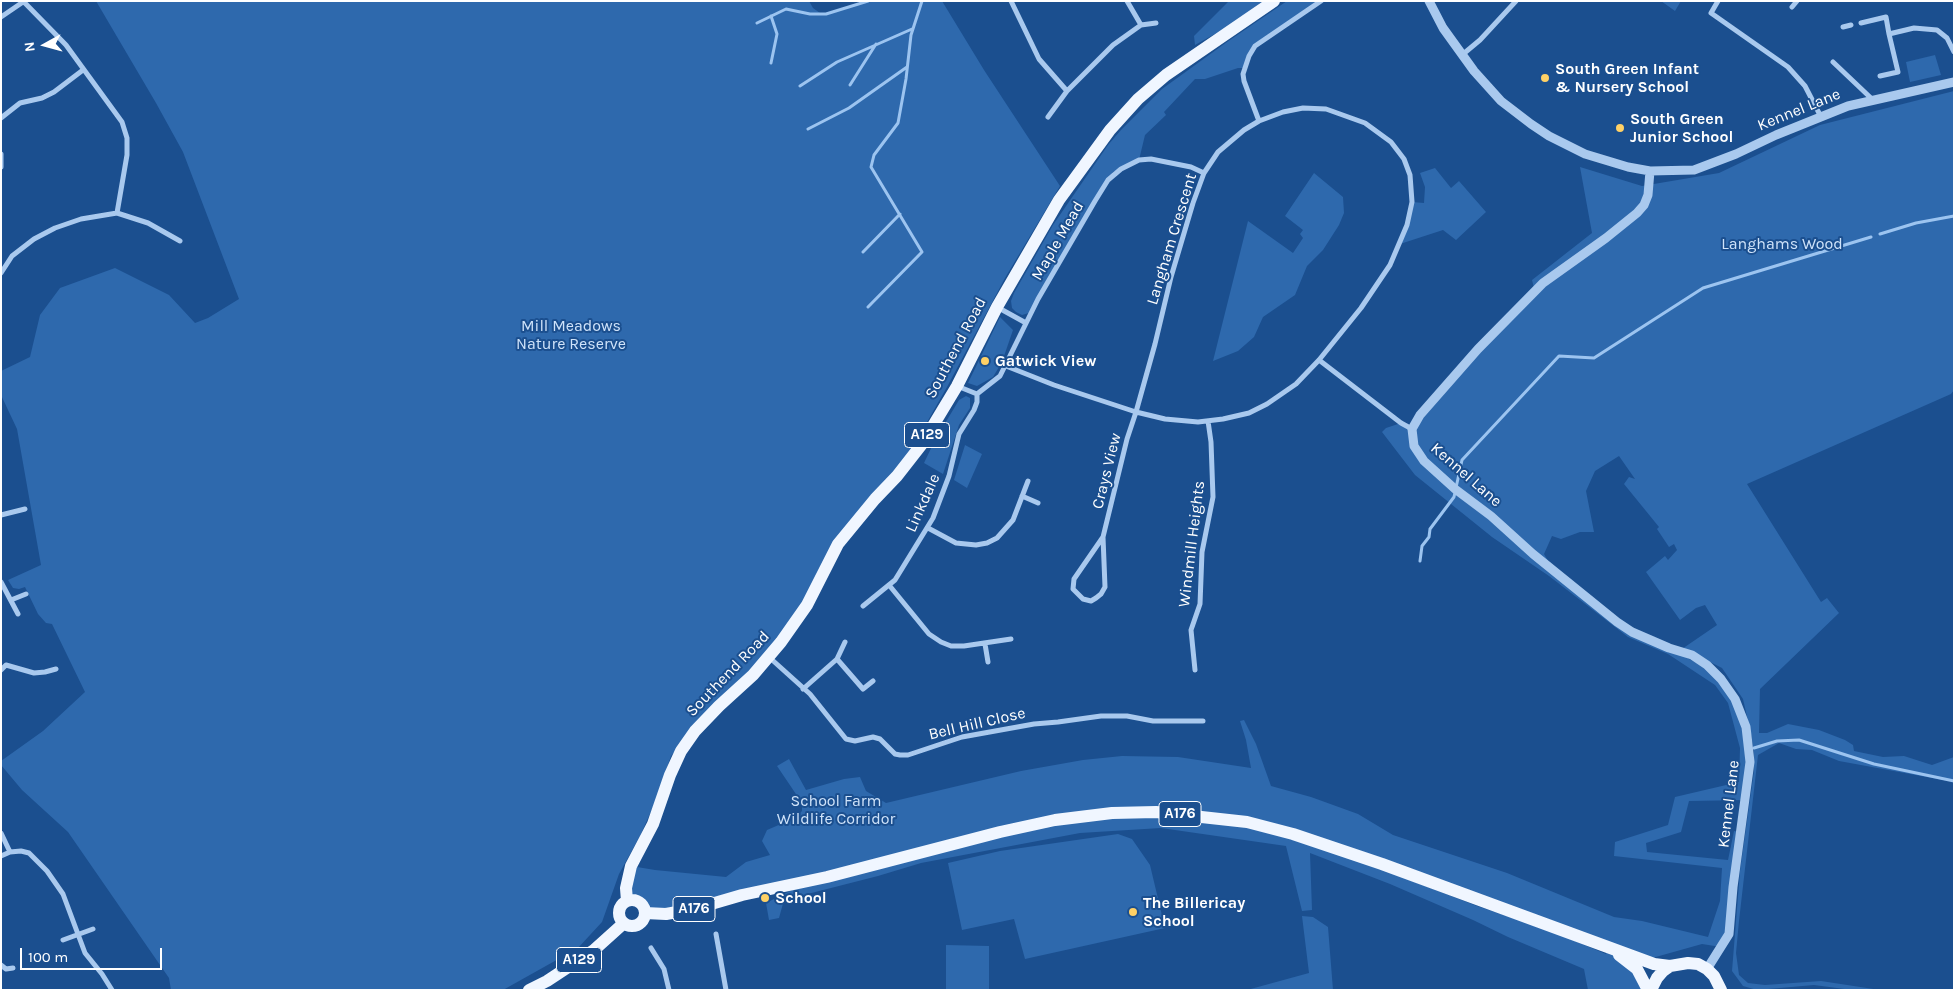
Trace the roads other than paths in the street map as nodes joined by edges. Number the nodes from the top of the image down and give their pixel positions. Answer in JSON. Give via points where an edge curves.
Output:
{"nodes":[{"id":1,"x":1011,"y":1,"type":"edge"},
{"id":2,"x":1126,"y":1,"type":"edge"},
{"id":3,"x":1274,"y":1,"type":"edge"},
{"id":4,"x":1321,"y":1,"type":"edge"},
{"id":5,"x":1428,"y":1,"type":"edge"},
{"id":6,"x":1516,"y":1,"type":"edge"},
{"id":7,"x":1718,"y":1,"type":"edge"},
{"id":8,"x":1796,"y":1,"type":"edge"},
{"id":9,"x":23,"y":2,"type":"edge"},
{"id":10,"x":1792,"y":7,"type":"dead end"},
{"id":11,"x":1,"y":17,"type":"edge"},
{"id":12,"x":1156,"y":23,"type":"dead end"},
{"id":13,"x":1861,"y":23,"type":"dead end"},
{"id":14,"x":1141,"y":25,"type":"junction"},
{"id":15,"x":1851,"y":25,"type":"dead end"},
{"id":16,"x":1843,"y":27,"type":"dead end"},
{"id":17,"x":1889,"y":34,"type":"junction"},
{"id":18,"x":1954,"y":52,"type":"edge"},
{"id":19,"x":1462,"y":55,"type":"junction"},
{"id":20,"x":1833,"y":62,"type":"dead end"},
{"id":21,"x":84,"y":70,"type":"junction"},
{"id":22,"x":1880,"y":76,"type":"dead end"},
{"id":23,"x":1954,"y":82,"type":"edge"},
{"id":24,"x":1067,"y":90,"type":"junction"},
{"id":25,"x":1873,"y":100,"type":"junction"},
{"id":26,"x":1820,"y":116,"type":"junction"},
{"id":27,"x":1048,"y":117,"type":"dead end"},
{"id":28,"x":1,"y":118,"type":"edge"},
{"id":29,"x":1259,"y":121,"type":"junction"},
{"id":30,"x":1,"y":154,"type":"edge"},
{"id":31,"x":1,"y":168,"type":"edge"},
{"id":32,"x":1650,"y":171,"type":"junction"},
{"id":33,"x":1204,"y":172,"type":"junction"},
{"id":34,"x":117,"y":213,"type":"junction"},
{"id":35,"x":180,"y":241,"type":"dead end"},
{"id":36,"x":1,"y":273,"type":"edge"},
{"id":37,"x":997,"y":307,"type":"junction"},
{"id":38,"x":1026,"y":324,"type":"junction"},
{"id":39,"x":1319,"y":360,"type":"junction"},
{"id":40,"x":1006,"y":366,"type":"junction"},
{"id":41,"x":957,"y":386,"type":"junction"},
{"id":42,"x":977,"y":394,"type":"junction"},
{"id":43,"x":1136,"y":412,"type":"junction"},
{"id":44,"x":1208,"y":421,"type":"junction"},
{"id":45,"x":1412,"y":429,"type":"junction"},
{"id":46,"x":1028,"y":481,"type":"dead end"},
{"id":47,"x":1022,"y":496,"type":"junction"},
{"id":48,"x":1038,"y":503,"type":"dead end"},
{"id":49,"x":25,"y":509,"type":"dead end"},
{"id":50,"x":1,"y":514,"type":"edge"},
{"id":51,"x":928,"y":528,"type":"junction"},
{"id":52,"x":1103,"y":537,"type":"junction"},
{"id":53,"x":1,"y":582,"type":"edge"},
{"id":54,"x":889,"y":585,"type":"junction"},
{"id":55,"x":26,"y":594,"type":"dead end"},
{"id":56,"x":11,"y":600,"type":"junction"},
{"id":57,"x":863,"y":606,"type":"dead end"},
{"id":58,"x":18,"y":614,"type":"dead end"},
{"id":59,"x":1011,"y":640,"type":"dead end"},
{"id":60,"x":846,"y":642,"type":"dead end"},
{"id":61,"x":985,"y":644,"type":"junction"},
{"id":62,"x":769,"y":658,"type":"junction"},
{"id":63,"x":837,"y":659,"type":"junction"},
{"id":64,"x":988,"y":662,"type":"dead end"},
{"id":65,"x":56,"y":669,"type":"dead end"},
{"id":66,"x":1,"y":670,"type":"edge"},
{"id":67,"x":1195,"y":670,"type":"dead end"},
{"id":68,"x":873,"y":681,"type":"dead end"},
{"id":69,"x":804,"y":689,"type":"junction"},
{"id":70,"x":1203,"y":721,"type":"dead end"},
{"id":71,"x":1,"y":833,"type":"edge"},
{"id":72,"x":10,"y":852,"type":"junction"},
{"id":73,"x":1,"y":856,"type":"edge"},
{"id":74,"x":627,"y":901,"type":"junction"},
{"id":75,"x":645,"y":913,"type":"junction"},
{"id":76,"x":624,"y":923,"type":"junction"},
{"id":77,"x":93,"y":929,"type":"dead end"},
{"id":78,"x":78,"y":934,"type":"junction"},
{"id":79,"x":716,"y":934,"type":"dead end"},
{"id":80,"x":63,"y":940,"type":"dead end"},
{"id":81,"x":1607,"y":946,"type":"junction"},
{"id":82,"x":651,"y":948,"type":"dead end"},
{"id":83,"x":1,"y":965,"type":"edge"},
{"id":84,"x":1670,"y":966,"type":"junction"},
{"id":85,"x":13,"y":968,"type":"dead end"},
{"id":86,"x":1707,"y":969,"type":"junction"},
{"id":87,"x":1723,"y":987,"type":"edge"},
{"id":88,"x":112,"y":990,"type":"edge"},
{"id":89,"x":529,"y":990,"type":"edge"},
{"id":90,"x":669,"y":990,"type":"edge"},
{"id":91,"x":726,"y":990,"type":"edge"},
{"id":92,"x":1650,"y":990,"type":"edge"}],
"edges":[{"from":1,"to":24,"type":"street","via":[[1039,59]]},
{"from":2,"to":14,"type":"street"},
{"from":3,"to":37,"type":"main road","name":"Southend Road","number":"A129","via":[[1166,75],[1138,99],[1110,130],[1059,200]]},
{"from":4,"to":29,"type":"street","via":[[1255,46],[1249,56],[1244,81]]},
{"from":5,"to":19,"type":"street","name":"Kennel Lane"},
{"from":6,"to":19,"type":"street"},
{"from":7,"to":26,"type":"street","via":[[1711,13],[1788,67],[1805,86]]},
{"from":8,"to":10,"type":"street"},
{"from":9,"to":11,"type":"street"},
{"from":9,"to":21,"type":"street","via":[[53,30]]},
{"from":12,"to":14,"type":"street"},
{"from":13,"to":17,"type":"street","via":[[1886,17]]},
{"from":14,"to":24,"type":"street","via":[[1113,45]]},
{"from":15,"to":16,"type":"street"},
{"from":17,"to":18,"type":"street","via":[[1914,28],[1938,30],[1947,38]]},
{"from":17,"to":22,"type":"street","via":[[1898,72]]},
{"from":19,"to":32,"type":"street","name":"Kennel Lane","via":[[1501,101],[1548,136],[1606,162]]},
{"from":20,"to":25,"type":"street"},
{"from":21,"to":28,"type":"street","via":[[54,92],[20,103]]},
{"from":21,"to":34,"type":"street","via":[[122,122],[127,138]]},
{"from":23,"to":25,"type":"street","name":"Kennel Lane"},
{"from":24,"to":27,"type":"street"},
{"from":25,"to":26,"type":"street","name":"Kennel Lane"},
{"from":26,"to":32,"type":"street","name":"Kennel Lane","via":[[1694,170]]},
{"from":29,"to":33,"type":"street","name":"Langham Crescent","via":[[1218,152]]},
{"from":29,"to":39,"type":"street","name":"Langham Crescent","via":[[1303,108],[1326,109],[1352,117],[1391,142],[1404,159],[1410,175],[1412,192],[1408,225],[1390,265],[1361,308]]},
{"from":30,"to":31,"type":"street"},
{"from":32,"to":45,"type":"street","via":[[1648,195],[1637,213],[1543,283],[1478,349],[1420,415]]},
{"from":33,"to":38,"type":"street","name":"Maple Mead","via":[[1151,159],[1138,160],[1108,180]]},
{"from":33,"to":43,"type":"street","name":"Langham Crescent","via":[[1181,242]]},
{"from":34,"to":35,"type":"street","via":[[148,223]]},
{"from":34,"to":36,"type":"street","via":[[81,219],[55,228],[12,256]]},
{"from":37,"to":38,"type":"street"},
{"from":37,"to":41,"type":"main road","name":"Southend Road","number":"A129"},
{"from":38,"to":40,"type":"street","name":"Maple Mead"},
{"from":39,"to":44,"type":"street","name":"Langham Crescent","via":[[1296,384],[1272,401],[1249,413]]},
{"from":39,"to":45,"type":"street"},
{"from":40,"to":42,"type":"street","name":"Maple Mead","via":[[1000,376]]},
{"from":40,"to":43,"type":"street"},
{"from":41,"to":42,"type":"street"},
{"from":41,"to":62,"type":"main road","name":"Southend Road","number":"A129","via":[[922,444],[838,544],[807,605]]},
{"from":42,"to":51,"type":"street","name":"Linkdale","via":[[974,410],[959,434],[949,476]]},
{"from":43,"to":44,"type":"street","name":"Langham Crescent","via":[[1165,419]]},
{"from":43,"to":52,"type":"street","name":"Crays View"},
{"from":44,"to":67,"type":"street","name":"Windmill Heights","via":[[1213,497],[1202,552],[1200,604],[1191,630]]},
{"from":45,"to":86,"type":"street","name":"Kennel Lane","via":[[1414,446],[1424,461],[1455,489],[1617,622],[1632,632],[1692,655],[1706,665],[1735,699],[1746,727],[1750,762],[1729,934]]},
{"from":46,"to":47,"type":"street"},
{"from":47,"to":48,"type":"street"},
{"from":47,"to":51,"type":"street","via":[[1013,520],[997,538],[987,543],[956,543]]},
{"from":49,"to":50,"type":"street"},
{"from":51,"to":54,"type":"street","name":"Linkdale"},
{"from":52,"to":52,"type":"street","name":"Crays View","via":[[1074,578],[1073,589],[1083,600],[1096,598],[1105,587]]},
{"from":53,"to":56,"type":"street"},
{"from":54,"to":57,"type":"street","name":"Linkdale"},
{"from":54,"to":61,"type":"street","via":[[935,638],[951,646]]},
{"from":55,"to":56,"type":"street"},
{"from":56,"to":58,"type":"street"},
{"from":59,"to":61,"type":"street"},
{"from":60,"to":63,"type":"street"},
{"from":61,"to":64,"type":"street"},
{"from":62,"to":69,"type":"street","name":"Bell Hill Close"},
{"from":62,"to":74,"type":"main road","name":"Southend Road","number":"A129","via":[[695,731],[681,750],[653,824],[631,866]]},
{"from":63,"to":68,"type":"street","via":[[863,689]]},
{"from":63,"to":69,"type":"street"},
{"from":65,"to":66,"type":"street","via":[[34,673],[6,665]]},
{"from":69,"to":70,"type":"street","name":"Bell Hill Close","via":[[846,739],[880,739],[900,755],[962,737],[1101,716]]},
{"from":71,"to":72,"type":"street"},
{"from":72,"to":73,"type":"street"},
{"from":72,"to":78,"type":"street","via":[[21,851],[40,863],[63,894]]},
{"from":74,"to":75,"type":"main road","via":[[639,902]]},
{"from":74,"to":76,"type":"main road","number":"A129","via":[[619,911]]},
{"from":75,"to":76,"type":"main road","number":"A129","via":[[635,926]]},
{"from":75,"to":81,"type":"main road","number":"A176","via":[[666,914],[694,909],[1055,820],[1156,812],[1247,822],[1293,834]]},
{"from":76,"to":89,"type":"main road","number":"A129","via":[[594,950]]},
{"from":77,"to":78,"type":"street"},
{"from":78,"to":80,"type":"street"},
{"from":78,"to":88,"type":"street","via":[[85,953]]},
{"from":79,"to":91,"type":"street"},
{"from":81,"to":84,"type":"main road","number":"A176","via":[[1654,964]]},
{"from":81,"to":92,"type":"main road","number":"A176","via":[[1637,969]]},
{"from":82,"to":90,"type":"street","via":[[664,970]]},
{"from":83,"to":85,"type":"street","via":[[6,969]]},
{"from":84,"to":86,"type":"main road","via":[[1688,962]]},
{"from":84,"to":92,"type":"main road"},
{"from":86,"to":87,"type":"main road"}]}
